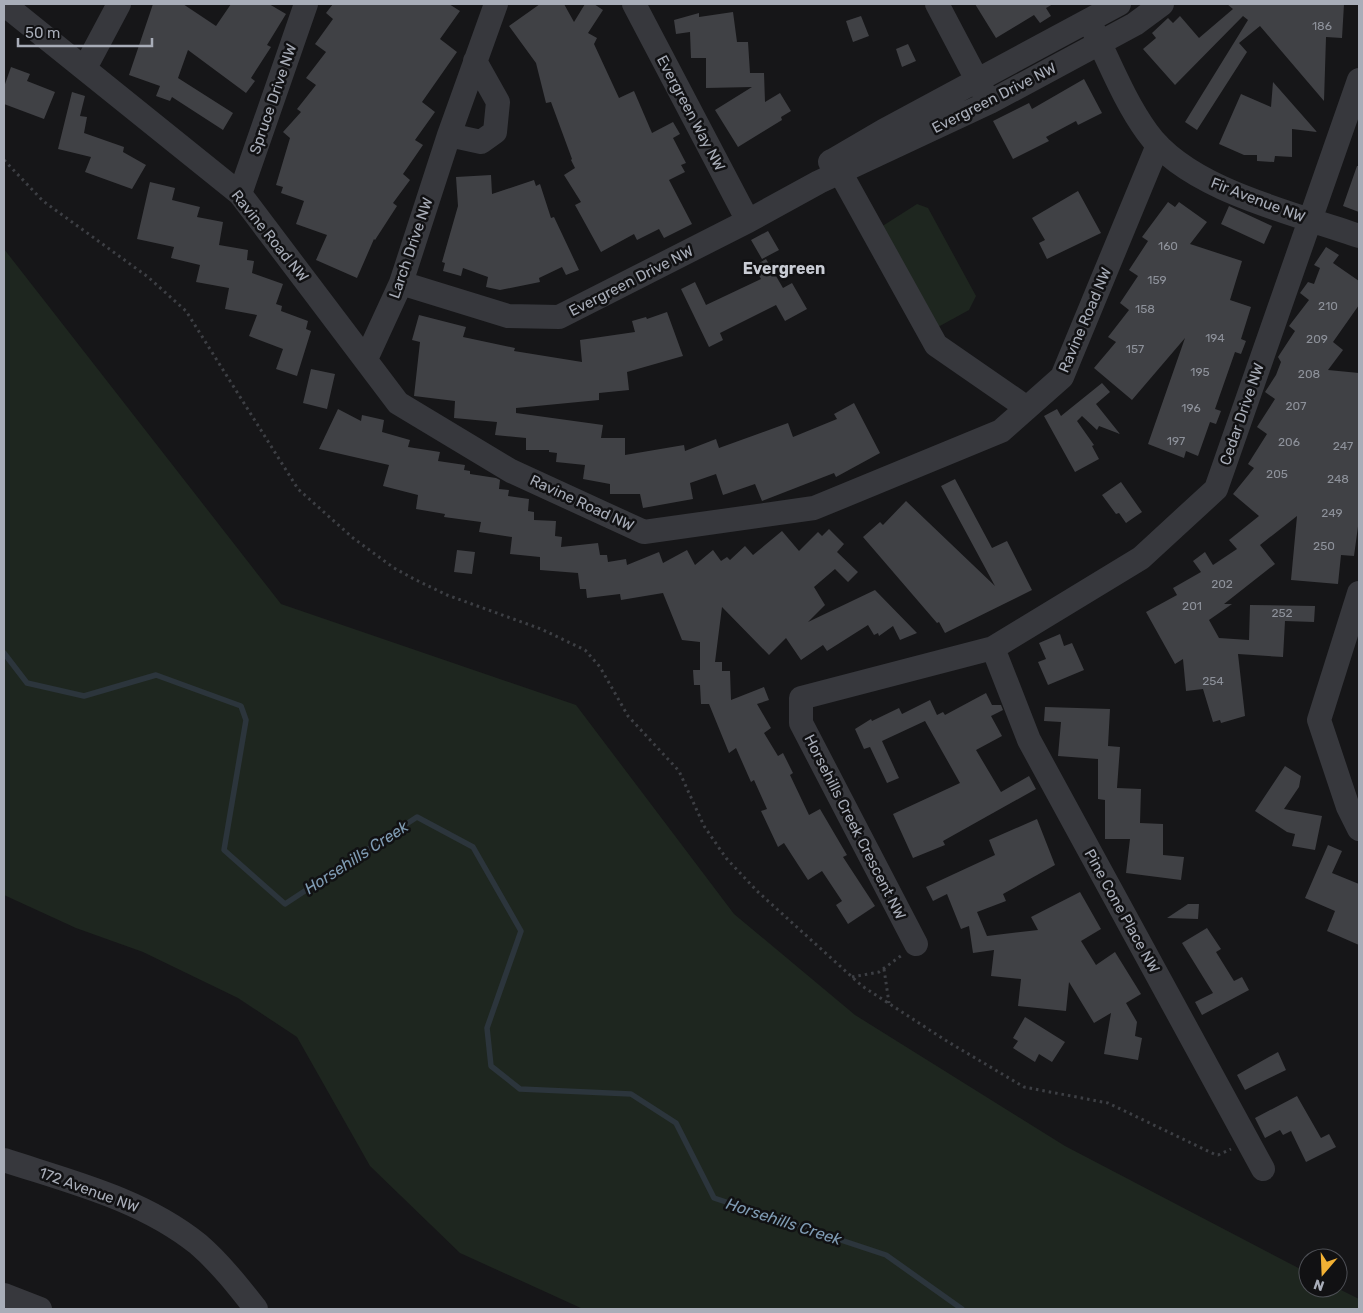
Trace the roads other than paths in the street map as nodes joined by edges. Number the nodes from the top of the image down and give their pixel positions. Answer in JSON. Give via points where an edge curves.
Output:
{"nodes":[{"id":1,"x":4,"y":4,"type":"edge"},
{"id":2,"x":120,"y":4,"type":"edge"},
{"id":3,"x":306,"y":4,"type":"edge"},
{"id":4,"x":496,"y":4,"type":"edge"},
{"id":5,"x":634,"y":4,"type":"edge"},
{"id":6,"x":937,"y":4,"type":"edge"},
{"id":7,"x":1119,"y":4,"type":"edge"},
{"id":8,"x":1162,"y":4,"type":"edge"},
{"id":9,"x":1089,"y":21,"type":"junction"},
{"id":10,"x":1101,"y":43,"type":"junction"},
{"id":11,"x":474,"y":61,"type":"junction"},
{"id":12,"x":85,"y":68,"type":"junction"},
{"id":13,"x":1359,"y":80,"type":"edge"},
{"id":14,"x":977,"y":81,"type":"junction"},
{"id":15,"x":990,"y":102,"type":"junction"},
{"id":16,"x":449,"y":135,"type":"junction"},
{"id":17,"x":1158,"y":145,"type":"junction"},
{"id":18,"x":830,"y":171,"type":"junction"},
{"id":19,"x":240,"y":194,"type":"junction"},
{"id":20,"x":1310,"y":219,"type":"junction"},
{"id":21,"x":748,"y":222,"type":"junction"},
{"id":22,"x":1359,"y":236,"type":"edge"},
{"id":23,"x":401,"y":283,"type":"junction"},
{"id":24,"x":366,"y":359,"type":"junction"},
{"id":25,"x":1027,"y":408,"type":"junction"},
{"id":26,"x":1357,"y":606,"type":"edge"},
{"id":27,"x":993,"y":648,"type":"junction"},
{"id":28,"x":1354,"y":809,"type":"edge"},
{"id":29,"x":1359,"y":830,"type":"edge"},
{"id":30,"x":916,"y":944,"type":"road end"},
{"id":31,"x":4,"y":1160,"type":"edge"},
{"id":32,"x":1263,"y":1169,"type":"dead end"},
{"id":33,"x":4,"y":1295,"type":"edge"},
{"id":34,"x":40,"y":1309,"type":"edge"},
{"id":35,"x":256,"y":1309,"type":"edge"}],
"edges":[{"from":1,"to":12,"type":"street","name":"Ravine Road NW"},
{"from":2,"to":12,"type":"street"},
{"from":3,"to":19,"type":"street","name":"Spruce Drive NW"},
{"from":4,"to":11,"type":"street","name":"Larch Drive NW"},
{"from":5,"to":21,"type":"street","name":"Evergreen Way NW"},
{"from":6,"to":14,"type":"street"},
{"from":7,"to":9,"type":"street","name":"Evergreen Drive NW"},
{"from":8,"to":10,"type":"street","name":"Evergreen Drive NW"},
{"from":9,"to":10,"type":"street","name":"Fir Avenue NW"},
{"from":9,"to":14,"type":"street","name":"Evergreen Drive NW"},
{"from":10,"to":15,"type":"street","name":"Evergreen Drive NW"},
{"from":10,"to":17,"type":"street","name":"Fir Avenue NW","via":[[1131,105]]},
{"from":11,"to":16,"type":"street","name":"Larch Drive NW"},
{"from":11,"to":16,"type":"street","via":[[498,102],[495,132],[481,142]]},
{"from":12,"to":19,"type":"street","name":"Ravine Road NW"},
{"from":13,"to":20,"type":"street","name":"Cedar Drive NW"},
{"from":14,"to":15,"type":"street"},
{"from":14,"to":18,"type":"street","name":"Evergreen Drive NW"},
{"from":15,"to":18,"type":"street","name":"Evergreen Drive NW"},
{"from":16,"to":23,"type":"street","name":"Larch Drive NW"},
{"from":17,"to":20,"type":"street","name":"Fir Avenue NW","via":[[1177,162],[1213,184]]},
{"from":17,"to":25,"type":"street","name":"Ravine Road NW","via":[[1062,377]]},
{"from":18,"to":21,"type":"street","name":"Evergreen Drive NW"},
{"from":18,"to":25,"type":"street","via":[[936,345]]},
{"from":19,"to":24,"type":"street","name":"Ravine Road NW"},
{"from":20,"to":22,"type":"street","name":"Fir Avenue NW"},
{"from":20,"to":27,"type":"street","name":"Cedar Drive NW","via":[[1216,489],[1141,558]]},
{"from":21,"to":23,"type":"street","name":"Evergreen Drive NW","via":[[559,317],[508,316]]},
{"from":23,"to":24,"type":"street","name":"Larch Drive NW"},
{"from":24,"to":25,"type":"street","name":"Ravine Road NW","via":[[398,403],[511,471],[644,532],[814,508],[1001,431]]},
{"from":26,"to":28,"type":"street","via":[[1319,720]]},
{"from":27,"to":30,"type":"street","name":"Horsehills Creek Crescent NW","via":[[801,698],[802,723]]},
{"from":27,"to":32,"type":"street","name":"Pine Cone Place NW","via":[[1029,740]]},
{"from":28,"to":29,"type":"street"},
{"from":31,"to":35,"type":"street","name":"172 Avenue NW","via":[[135,1205],[170,1224],[224,1269]]},
{"from":33,"to":34,"type":"street"}]}
